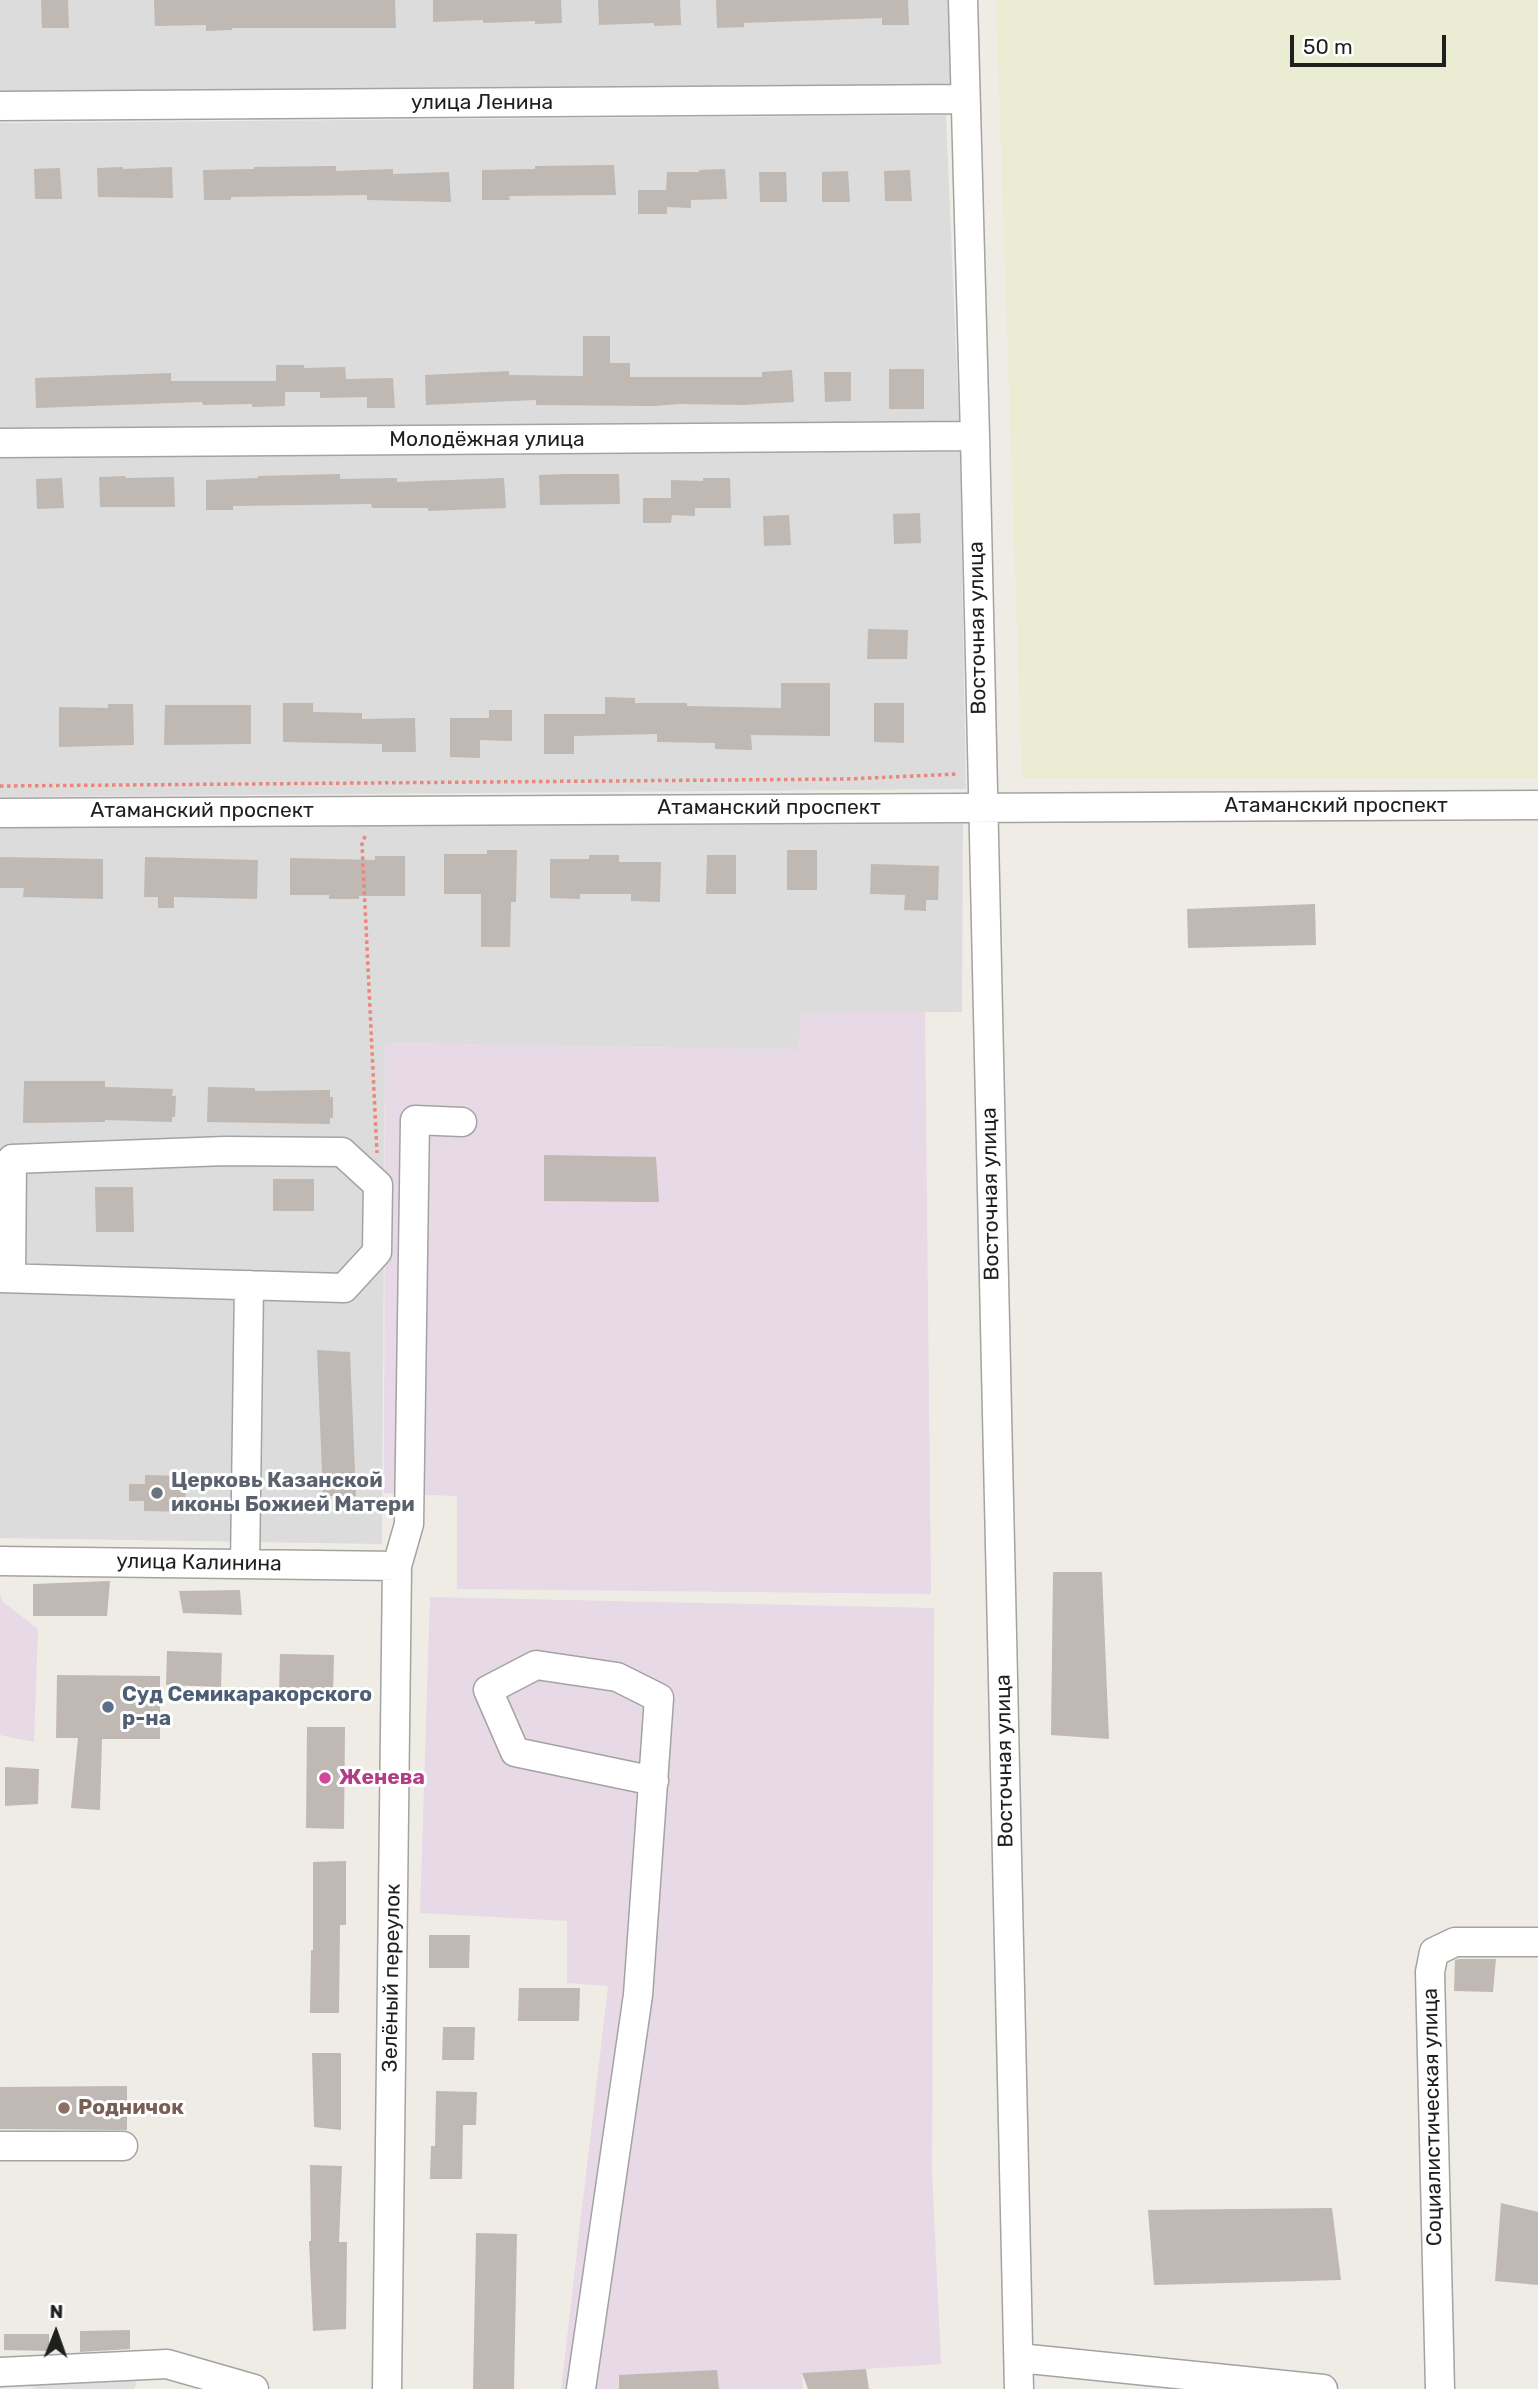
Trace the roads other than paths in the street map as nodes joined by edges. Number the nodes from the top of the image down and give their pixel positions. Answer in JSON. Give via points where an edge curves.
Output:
{"nodes":[{"id":1,"x":963,"y":0,"type":"edge"},
{"id":2,"x":964,"y":99,"type":"junction"},
{"id":3,"x":0,"y":106,"type":"edge"},
{"id":4,"x":975,"y":436,"type":"junction"},
{"id":5,"x":0,"y":443,"type":"edge"},
{"id":6,"x":1538,"y":805,"type":"edge"},
{"id":7,"x":982,"y":807,"type":"junction"},
{"id":8,"x":0,"y":813,"type":"edge"},
{"id":9,"x":462,"y":1122,"type":"dead end"},
{"id":10,"x":6,"y":1278,"type":"edge"},
{"id":11,"x":249,"y":1285,"type":"junction"},
{"id":12,"x":0,"y":1561,"type":"edge"},
{"id":13,"x":245,"y":1564,"type":"junction"},
{"id":14,"x":397,"y":1566,"type":"junction"},
{"id":15,"x":654,"y":1781,"type":"junction"},
{"id":16,"x":1538,"y":1942,"type":"edge"},
{"id":17,"x":0,"y":2146,"type":"edge"},
{"id":18,"x":123,"y":2146,"type":"dead end"},
{"id":19,"x":1019,"y":2358,"type":"junction"},
{"id":20,"x":0,"y":2372,"type":"edge"},
{"id":21,"x":163,"y":2376,"type":"edge"},
{"id":22,"x":254,"y":2389,"type":"edge"},
{"id":23,"x":387,"y":2389,"type":"edge"},
{"id":24,"x":581,"y":2389,"type":"edge"},
{"id":25,"x":1019,"y":2389,"type":"edge"},
{"id":26,"x":1323,"y":2389,"type":"edge"},
{"id":27,"x":1440,"y":2389,"type":"edge"}],
"edges":[{"from":1,"to":2,"type":"street","name":"Восточная улица"},
{"from":2,"to":3,"type":"street","name":"улица Ленина"},
{"from":2,"to":4,"type":"street","name":"Восточная улица"},
{"from":4,"to":5,"type":"street","name":"Молодёжная улица"},
{"from":4,"to":7,"type":"street","name":"Восточная улица"},
{"from":6,"to":7,"type":"street","name":"Атаманский проспект"},
{"from":7,"to":8,"type":"street","name":"Атаманский проспект"},
{"from":7,"to":19,"type":"street","name":"Восточная улица"},
{"from":9,"to":14,"type":"street","name":"Зелёный переулок","via":[[415,1120],[409,1524]]},
{"from":10,"to":11,"type":"street"},
{"from":10,"to":11,"type":"street","via":[[12,1159],[342,1152],[378,1185],[377,1252],[344,1288]]},
{"from":11,"to":13,"type":"street"},
{"from":12,"to":13,"type":"street","name":"улица Калинина"},
{"from":13,"to":14,"type":"street","name":"улица Калинина"},
{"from":14,"to":23,"type":"street","name":"Зелёный переулок"},
{"from":15,"to":15,"type":"street","via":[[515,1752],[488,1689],[536,1665],[617,1677],[659,1698]]},
{"from":15,"to":24,"type":"street","via":[[638,1995]]},
{"from":16,"to":27,"type":"street","name":"Социалистическая улица","via":[[1455,1942],[1434,1952],[1430,1986]]},
{"from":17,"to":18,"type":"street"},
{"from":19,"to":25,"type":"street","name":"Восточная улица"},
{"from":19,"to":26,"type":"street"},
{"from":20,"to":21,"type":"street"},
{"from":21,"to":22,"type":"street"}]}
